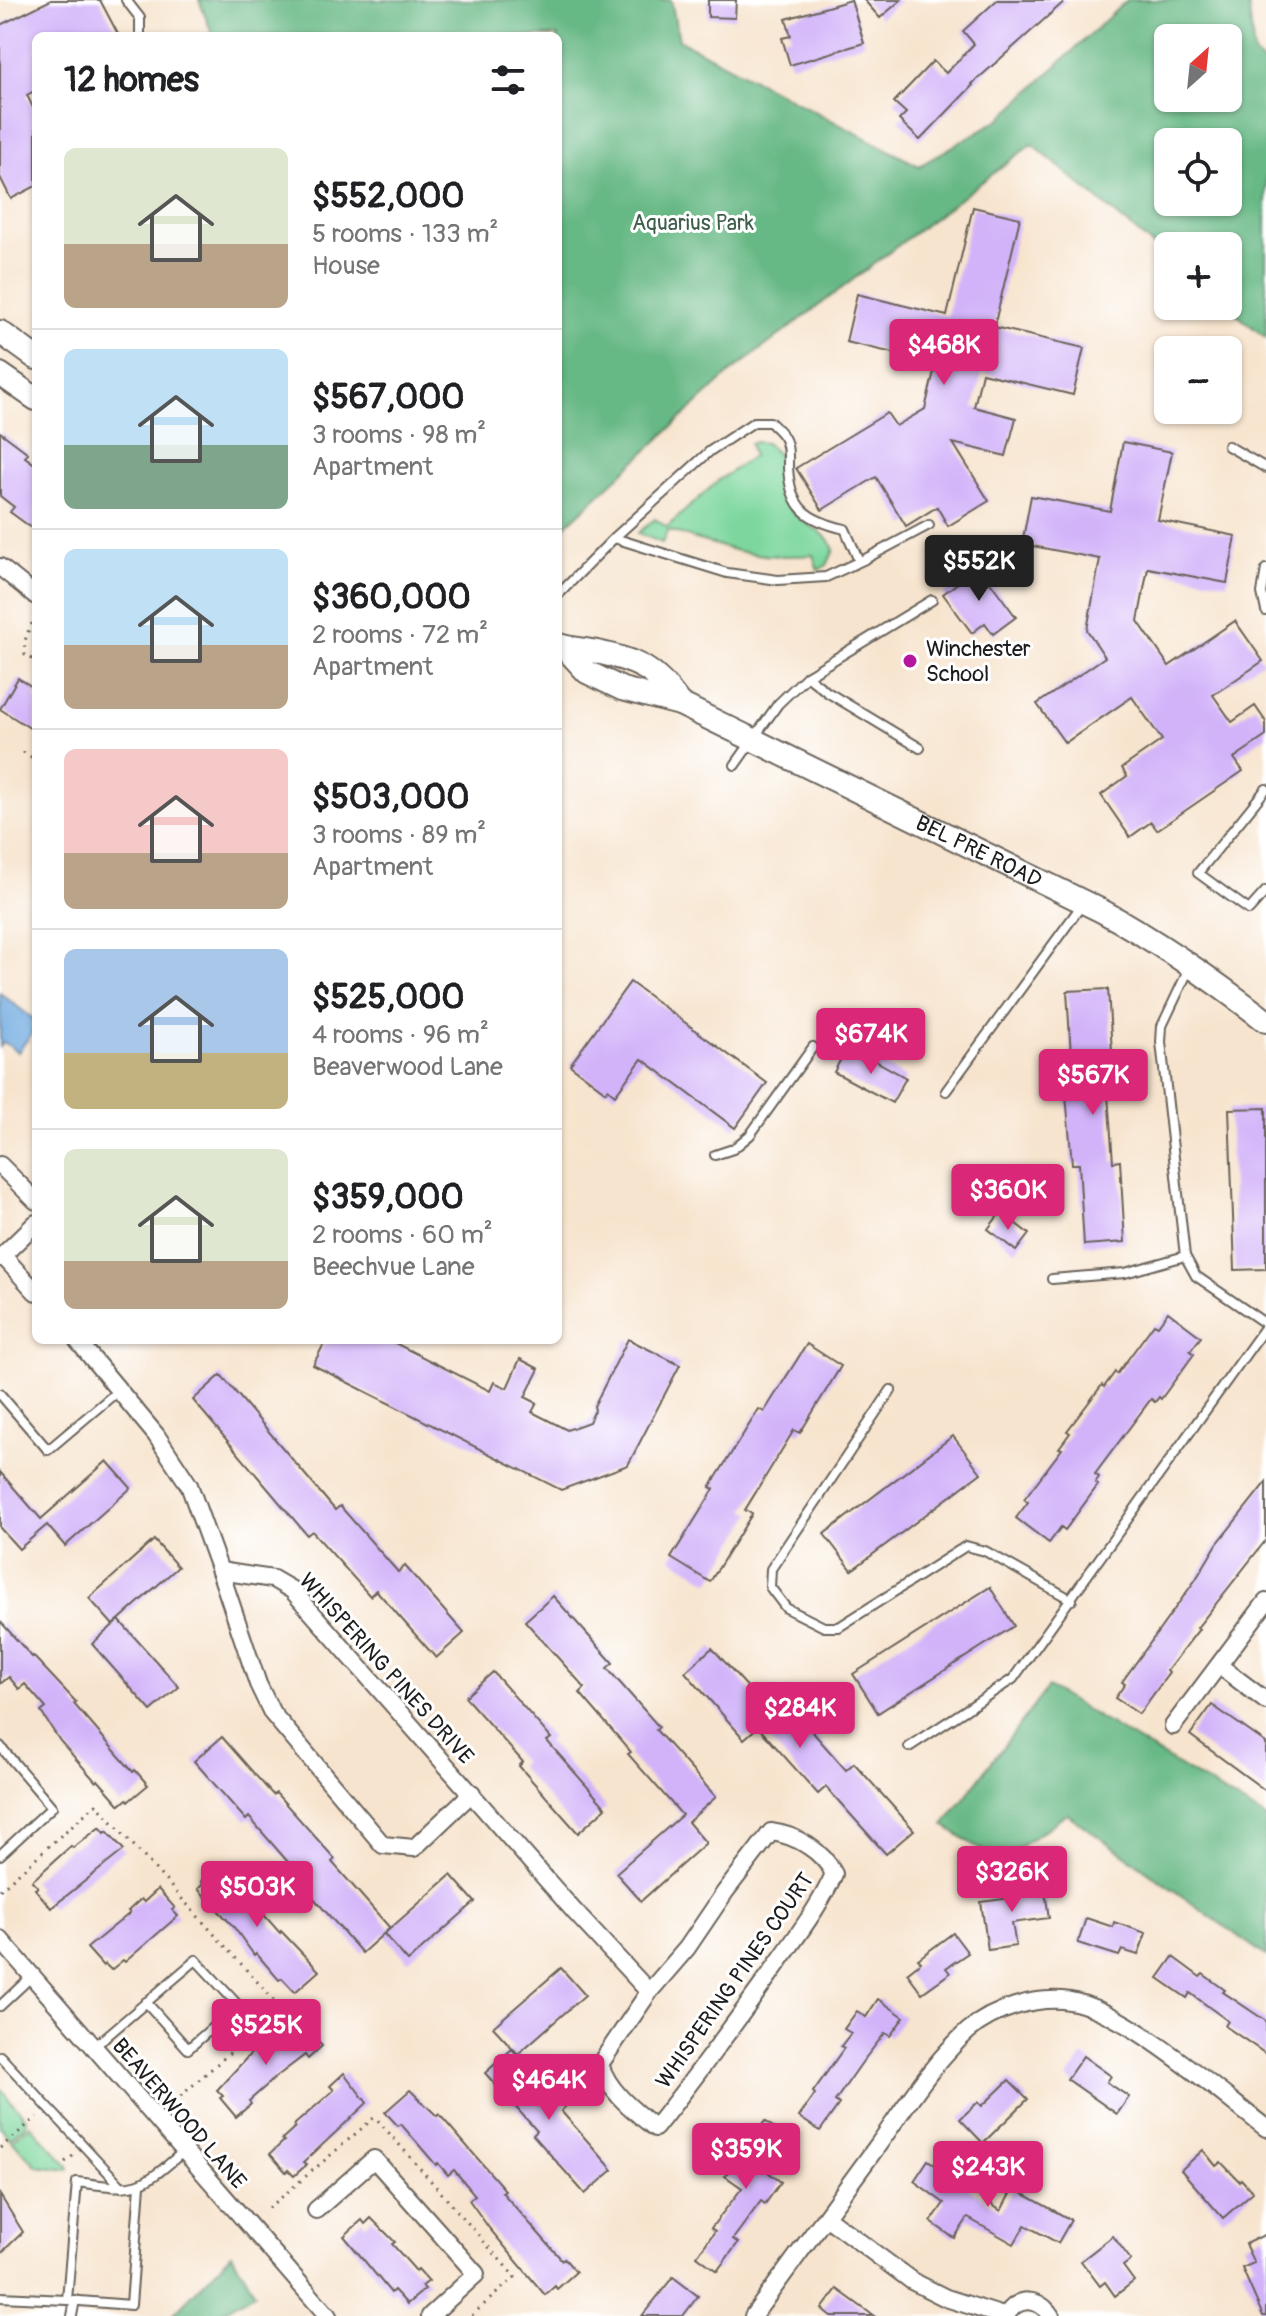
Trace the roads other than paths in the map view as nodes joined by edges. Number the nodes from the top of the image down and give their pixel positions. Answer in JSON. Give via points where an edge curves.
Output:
{"nodes":[{"id":1,"x":126,"y":0,"type":"edge"},
{"id":2,"x":140,"y":32,"type":"edge"},
{"id":3,"x":0,"y":332,"type":"edge"},
{"id":4,"x":32,"y":355,"type":"edge"},
{"id":5,"x":0,"y":374,"type":"edge"},
{"id":6,"x":32,"y":396,"type":"edge"},
{"id":7,"x":1228,"y":446,"type":"dead end"},
{"id":8,"x":1266,"y":468,"type":"edge"},
{"id":9,"x":929,"y":525,"type":"dead end"},
{"id":10,"x":614,"y":538,"type":"junction"},
{"id":11,"x":859,"y":561,"type":"junction"},
{"id":12,"x":0,"y":567,"type":"edge"},
{"id":13,"x":1266,"y":569,"type":"edge"},
{"id":14,"x":562,"y":591,"type":"edge"},
{"id":15,"x":32,"y":593,"type":"edge"},
{"id":16,"x":932,"y":600,"type":"dead end"},
{"id":17,"x":1266,"y":611,"type":"edge"},
{"id":18,"x":562,"y":646,"type":"edge"},
{"id":19,"x":807,"y":676,"type":"junction"},
{"id":20,"x":751,"y":740,"type":"junction"},
{"id":21,"x":920,"y":748,"type":"dead end"},
{"id":22,"x":735,"y":765,"type":"dead end"},
{"id":23,"x":1266,"y":789,"type":"edge"},
{"id":24,"x":1266,"y":891,"type":"edge"},
{"id":25,"x":1084,"y":902,"type":"junction"},
{"id":26,"x":1191,"y":964,"type":"junction"},
{"id":27,"x":1266,"y":1021,"type":"edge"},
{"id":28,"x":813,"y":1047,"type":"dead end"},
{"id":29,"x":946,"y":1091,"type":"dead end"},
{"id":30,"x":715,"y":1155,"type":"dead end"},
{"id":31,"x":0,"y":1165,"type":"edge"},
{"id":32,"x":32,"y":1197,"type":"edge"},
{"id":33,"x":32,"y":1227,"type":"edge"},
{"id":34,"x":1185,"y":1256,"type":"junction"},
{"id":35,"x":1,"y":1257,"type":"edge"},
{"id":36,"x":1052,"y":1279,"type":"dead end"},
{"id":37,"x":32,"y":1288,"type":"edge"},
{"id":38,"x":1266,"y":1325,"type":"edge"},
{"id":39,"x":80,"y":1344,"type":"edge"},
{"id":40,"x":119,"y":1390,"type":"junction"},
{"id":41,"x":891,"y":1390,"type":"dead end"},
{"id":42,"x":0,"y":1394,"type":"edge"},
{"id":43,"x":220,"y":1571,"type":"junction"},
{"id":44,"x":1072,"y":1600,"type":"junction"},
{"id":45,"x":1266,"y":1602,"type":"edge"},
{"id":46,"x":1220,"y":1666,"type":"junction"},
{"id":47,"x":1266,"y":1701,"type":"edge"},
{"id":48,"x":1173,"y":1726,"type":"dead end"},
{"id":49,"x":0,"y":1746,"type":"edge"},
{"id":50,"x":909,"y":1747,"type":"dead end"},
{"id":51,"x":472,"y":1793,"type":"junction"},
{"id":52,"x":0,"y":1855,"type":"edge"},
{"id":53,"x":0,"y":1939,"type":"edge"},
{"id":54,"x":32,"y":1976,"type":"junction"},
{"id":55,"x":649,"y":1992,"type":"junction"},
{"id":56,"x":146,"y":2002,"type":"junction"},
{"id":57,"x":0,"y":2006,"type":"edge"},
{"id":58,"x":94,"y":2047,"type":"junction"},
{"id":59,"x":0,"y":2056,"type":"edge"},
{"id":60,"x":1266,"y":2128,"type":"edge"},
{"id":61,"x":184,"y":2151,"type":"junction"},
{"id":62,"x":140,"y":2185,"type":"junction"},
{"id":63,"x":123,"y":2188,"type":"junction"},
{"id":64,"x":316,"y":2210,"type":"dead end"},
{"id":65,"x":826,"y":2217,"type":"junction"},
{"id":66,"x":0,"y":2297,"type":"edge"},
{"id":67,"x":71,"y":2300,"type":"junction"},
{"id":68,"x":72,"y":2316,"type":"edge"},
{"id":69,"x":328,"y":2316,"type":"edge"},
{"id":70,"x":430,"y":2316,"type":"edge"},
{"id":71,"x":753,"y":2316,"type":"edge"},
{"id":72,"x":1005,"y":2316,"type":"edge"},
{"id":73,"x":1051,"y":2316,"type":"edge"}],
"edges":[{"from":1,"to":2,"type":"lane","via":[[140,18]]},
{"from":3,"to":4,"type":"main road"},
{"from":5,"to":6,"type":"main road"},
{"from":7,"to":8,"type":"lane"},
{"from":9,"to":11,"type":"lane"},
{"from":10,"to":11,"type":"lane","via":[[727,573],[778,580],[826,577]]},
{"from":10,"to":11,"type":"lane","via":[[710,451],[754,422],[770,422],[785,438],[796,504],[821,523],[845,529]]},
{"from":10,"to":14,"type":"lane"},
{"from":12,"to":15,"type":"street"},
{"from":13,"to":17,"type":"lane"},
{"from":16,"to":19,"type":"lane"},
{"from":18,"to":20,"type":"main road","name":"BEL PRE ROAD","via":[[637,663],[662,679],[680,704]]},
{"from":19,"to":20,"type":"lane"},
{"from":19,"to":21,"type":"lane"},
{"from":20,"to":22,"type":"lane"},
{"from":20,"to":25,"type":"main road","name":"BEL PRE ROAD"},
{"from":23,"to":24,"type":"lane","via":[[1198,873],[1249,910]]},
{"from":25,"to":26,"type":"main road","name":"BEL PRE ROAD"},
{"from":25,"to":29,"type":"lane"},
{"from":26,"to":27,"type":"main road","name":"BEL PRE ROAD"},
{"from":26,"to":34,"type":"lane","via":[[1162,1026],[1161,1042]]},
{"from":28,"to":30,"type":"lane","via":[[750,1135]]},
{"from":31,"to":32,"type":"street"},
{"from":33,"to":35,"type":"street"},
{"from":34,"to":36,"type":"lane","via":[[1125,1273]]},
{"from":34,"to":38,"type":"lane","via":[[1196,1276]]},
{"from":35,"to":37,"type":"street"},
{"from":38,"to":44,"type":"lane"},
{"from":39,"to":40,"type":"street","name":"WHISPERING PINES DRIVE"},
{"from":40,"to":42,"type":"lane","via":[[48,1450]]},
{"from":40,"to":43,"type":"street","name":"WHISPERING PINES DRIVE","via":[[189,1485]]},
{"from":41,"to":44,"type":"lane","via":[[771,1569],[770,1587],[786,1608],[824,1627],[839,1627],[966,1546],[985,1551]]},
{"from":43,"to":51,"type":"street","name":"WHISPERING PINES DRIVE","via":[[273,1579],[292,1590]]},
{"from":43,"to":51,"type":"street","name":"WHISPERING PINES DRIVE","via":[[272,1713],[383,1845],[414,1848]]},
{"from":44,"to":50,"type":"lane","via":[[1013,1679]]},
{"from":45,"to":46,"type":"street"},
{"from":46,"to":47,"type":"street"},
{"from":46,"to":48,"type":"street"},
{"from":49,"to":52,"type":"lane","via":[[52,1807]]},
{"from":51,"to":55,"type":"street","name":"WHISPERING PINES DRIVE"},
{"from":53,"to":54,"type":"street","name":"BEAVERWOOD LANE"},
{"from":54,"to":57,"type":"lane"},
{"from":54,"to":58,"type":"street","name":"BEAVERWOOD LANE"},
{"from":55,"to":55,"type":"street","name":"WHISPERING PINES COURT","via":[[771,1832],[789,1835],[828,1861],[834,1874],[826,1893],[655,2128],[604,2078],[600,2064]]},
{"from":56,"to":56,"type":"lane","via":[[196,1960],[238,2005],[188,2049]]},
{"from":56,"to":58,"type":"lane"},
{"from":58,"to":61,"type":"street","name":"BEAVERWOOD LANE"},
{"from":59,"to":63,"type":"lane"},
{"from":60,"to":65,"type":"street","via":[[1106,2012],[1070,2001],[1038,2001],[994,2013],[968,2030],[930,2072]]},
{"from":61,"to":62,"type":"lane"},
{"from":61,"to":69,"type":"street","name":"BEAVERWOOD LANE"},
{"from":62,"to":63,"type":"lane"},
{"from":62,"to":67,"type":"lane","via":[[131,2305]]},
{"from":63,"to":67,"type":"lane","via":[[77,2182]]},
{"from":64,"to":70,"type":"street","via":[[374,2159],[476,2274]]},
{"from":65,"to":71,"type":"street"},
{"from":65,"to":72,"type":"street","via":[[912,2281]]},
{"from":66,"to":67,"type":"lane"},
{"from":67,"to":68,"type":"lane"},
{"from":72,"to":73,"type":"street","via":[[1015,2304],[1030,2300]]}]}
